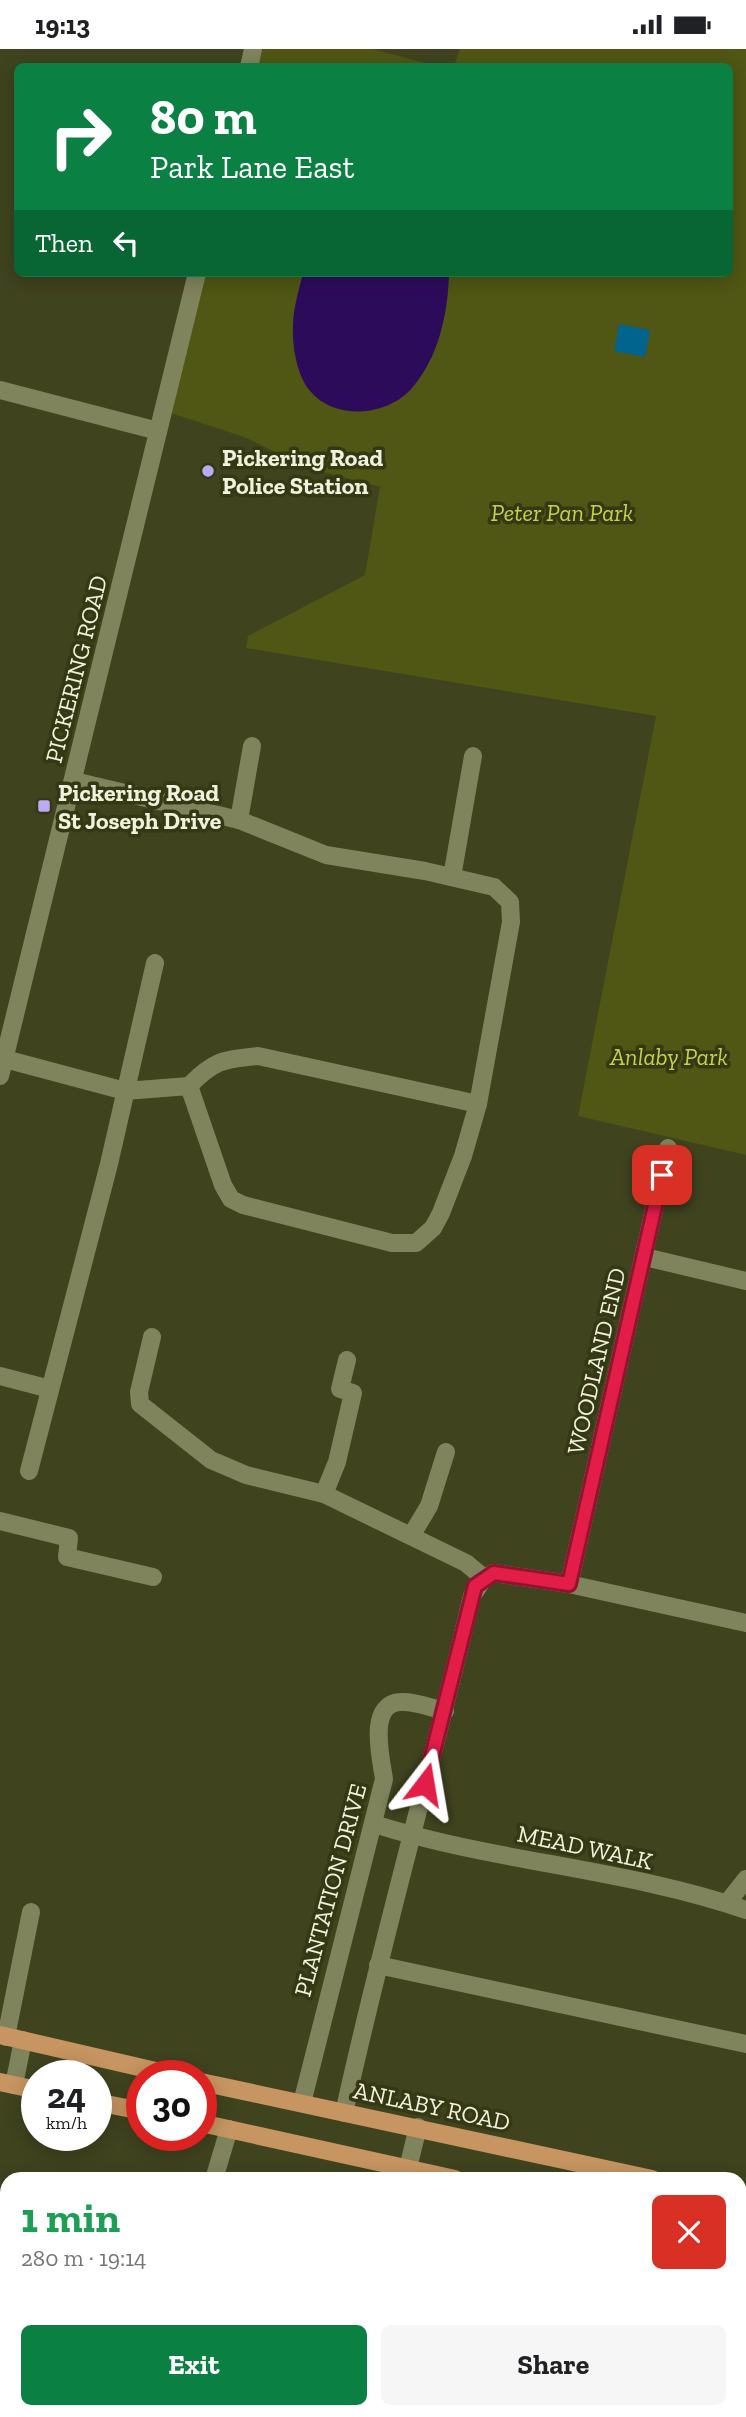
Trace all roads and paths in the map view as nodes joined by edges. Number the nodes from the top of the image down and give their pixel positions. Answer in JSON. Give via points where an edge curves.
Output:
{"nodes":[{"id":1,"x":196,"y":277,"type":"edge"},
{"id":2,"x":0,"y":390,"type":"edge"},
{"id":3,"x":158,"y":431,"type":"junction"},
{"id":4,"x":252,"y":746,"type":"dead end"},
{"id":5,"x":473,"y":756,"type":"dead end"},
{"id":6,"x":74,"y":781,"type":"junction"},
{"id":7,"x":239,"y":820,"type":"junction"},
{"id":8,"x":452,"y":877,"type":"junction"},
{"id":9,"x":155,"y":963,"type":"dead end"},
{"id":10,"x":2,"y":1067,"type":"edge"},
{"id":11,"x":190,"y":1086,"type":"junction"},
{"id":12,"x":125,"y":1091,"type":"junction"},
{"id":13,"x":478,"y":1104,"type":"junction"},
{"id":14,"x":668,"y":1148,"type":"dead end"},
{"id":15,"x":645,"y":1257,"type":"junction"},
{"id":16,"x":746,"y":1281,"type":"edge"},
{"id":17,"x":152,"y":1336,"type":"dead end"},
{"id":18,"x":347,"y":1360,"type":"dead end"},
{"id":19,"x":0,"y":1376,"type":"edge"},
{"id":20,"x":50,"y":1389,"type":"junction"},
{"id":21,"x":446,"y":1452,"type":"dead end"},
{"id":22,"x":29,"y":1471,"type":"dead end"},
{"id":23,"x":324,"y":1494,"type":"junction"},
{"id":24,"x":0,"y":1521,"type":"edge"},
{"id":25,"x":411,"y":1536,"type":"junction"},
{"id":26,"x":153,"y":1577,"type":"dead end"},
{"id":27,"x":484,"y":1578,"type":"junction"},
{"id":28,"x":569,"y":1584,"type":"junction"},
{"id":29,"x":746,"y":1623,"type":"edge"},
{"id":30,"x":445,"y":1711,"type":"junction"},
{"id":31,"x":374,"y":1824,"type":"junction"},
{"id":32,"x":413,"y":1836,"type":"junction"},
{"id":33,"x":746,"y":1879,"type":"edge"},
{"id":34,"x":727,"y":1903,"type":"junction"},
{"id":35,"x":746,"y":1910,"type":"edge"},
{"id":36,"x":31,"y":1912,"type":"dead end"},
{"id":37,"x":378,"y":1965,"type":"junction"},
{"id":38,"x":10,"y":2037,"type":"edge"},
{"id":39,"x":746,"y":2044,"type":"edge"},
{"id":40,"x":126,"y":2064,"type":"edge"},
{"id":41,"x":7,"y":2084,"type":"edge"},
{"id":42,"x":217,"y":2084,"type":"edge"},
{"id":43,"x":302,"y":2103,"type":"junction"},
{"id":44,"x":344,"y":2113,"type":"junction"},
{"id":45,"x":217,"y":2126,"type":"edge"},
{"id":46,"x":418,"y":2127,"type":"junction"},
{"id":47,"x":229,"y":2129,"type":"junction"},
{"id":48,"x":408,"y":2168,"type":"junction"},
{"id":49,"x":216,"y":2172,"type":"edge"},
{"id":50,"x":425,"y":2172,"type":"edge"},
{"id":51,"x":589,"y":2172,"type":"edge"}],
"edges":[{"from":1,"to":3,"type":"street","name":"PICKERING ROAD"},
{"from":2,"to":3,"type":"street"},
{"from":3,"to":6,"type":"street","name":"PICKERING ROAD"},
{"from":4,"to":7,"type":"street"},
{"from":5,"to":8,"type":"street"},
{"from":6,"to":7,"type":"street"},
{"from":6,"to":10,"type":"street","name":"PICKERING ROAD"},
{"from":7,"to":8,"type":"street","via":[[326,855]]},
{"from":8,"to":13,"type":"street","via":[[494,887],[510,902],[511,922]]},
{"from":9,"to":12,"type":"street"},
{"from":10,"to":12,"type":"street"},
{"from":11,"to":12,"type":"street"},
{"from":11,"to":13,"type":"street","via":[[223,1059],[258,1056]]},
{"from":11,"to":13,"type":"street","via":[[231,1199],[392,1243],[416,1243],[433,1228],[463,1156]]},
{"from":12,"to":20,"type":"street"},
{"from":14,"to":15,"type":"street","name":"WOODLAND END"},
{"from":15,"to":16,"type":"street"},
{"from":15,"to":28,"type":"street","name":"WOODLAND END"},
{"from":17,"to":23,"type":"street","via":[[139,1392],[140,1404],[148,1412],[211,1461],[246,1475]]},
{"from":18,"to":23,"type":"street","via":[[340,1389],[353,1393],[337,1462]]},
{"from":19,"to":20,"type":"street"},
{"from":20,"to":22,"type":"street"},
{"from":21,"to":25,"type":"street","via":[[429,1506]]},
{"from":23,"to":25,"type":"street"},
{"from":24,"to":26,"type":"street","via":[[69,1538],[67,1557]]},
{"from":25,"to":27,"type":"street","via":[[466,1563]]},
{"from":27,"to":28,"type":"street","via":[[494,1573]]},
{"from":27,"to":30,"type":"street","via":[[472,1596]]},
{"from":28,"to":29,"type":"street"},
{"from":30,"to":31,"type":"street","name":"PLANTATION DRIVE","via":[[402,1702],[384,1710],[378,1734],[384,1779]]},
{"from":30,"to":32,"type":"street"},
{"from":31,"to":32,"type":"street","name":"MEAD WALK"},
{"from":31,"to":43,"type":"street","name":"PLANTATION DRIVE"},
{"from":32,"to":34,"type":"street","name":"MEAD WALK"},
{"from":32,"to":37,"type":"street"},
{"from":33,"to":34,"type":"street"},
{"from":34,"to":35,"type":"street","name":"MEAD WALK"},
{"from":36,"to":38,"type":"street"},
{"from":37,"to":39,"type":"street"},
{"from":37,"to":44,"type":"street"},
{"from":38,"to":40,"type":"main road"},
{"from":38,"to":41,"type":"street"},
{"from":42,"to":43,"type":"main road","name":"ANLABY ROAD"},
{"from":43,"to":44,"type":"main road","name":"ANLABY ROAD"},
{"from":44,"to":46,"type":"main road","name":"ANLABY ROAD"},
{"from":45,"to":47,"type":"main road"},
{"from":46,"to":48,"type":"street"},
{"from":46,"to":51,"type":"main road","name":"ANLABY ROAD"},
{"from":47,"to":48,"type":"main road"},
{"from":47,"to":49,"type":"street"},
{"from":48,"to":50,"type":"main road"}]}
